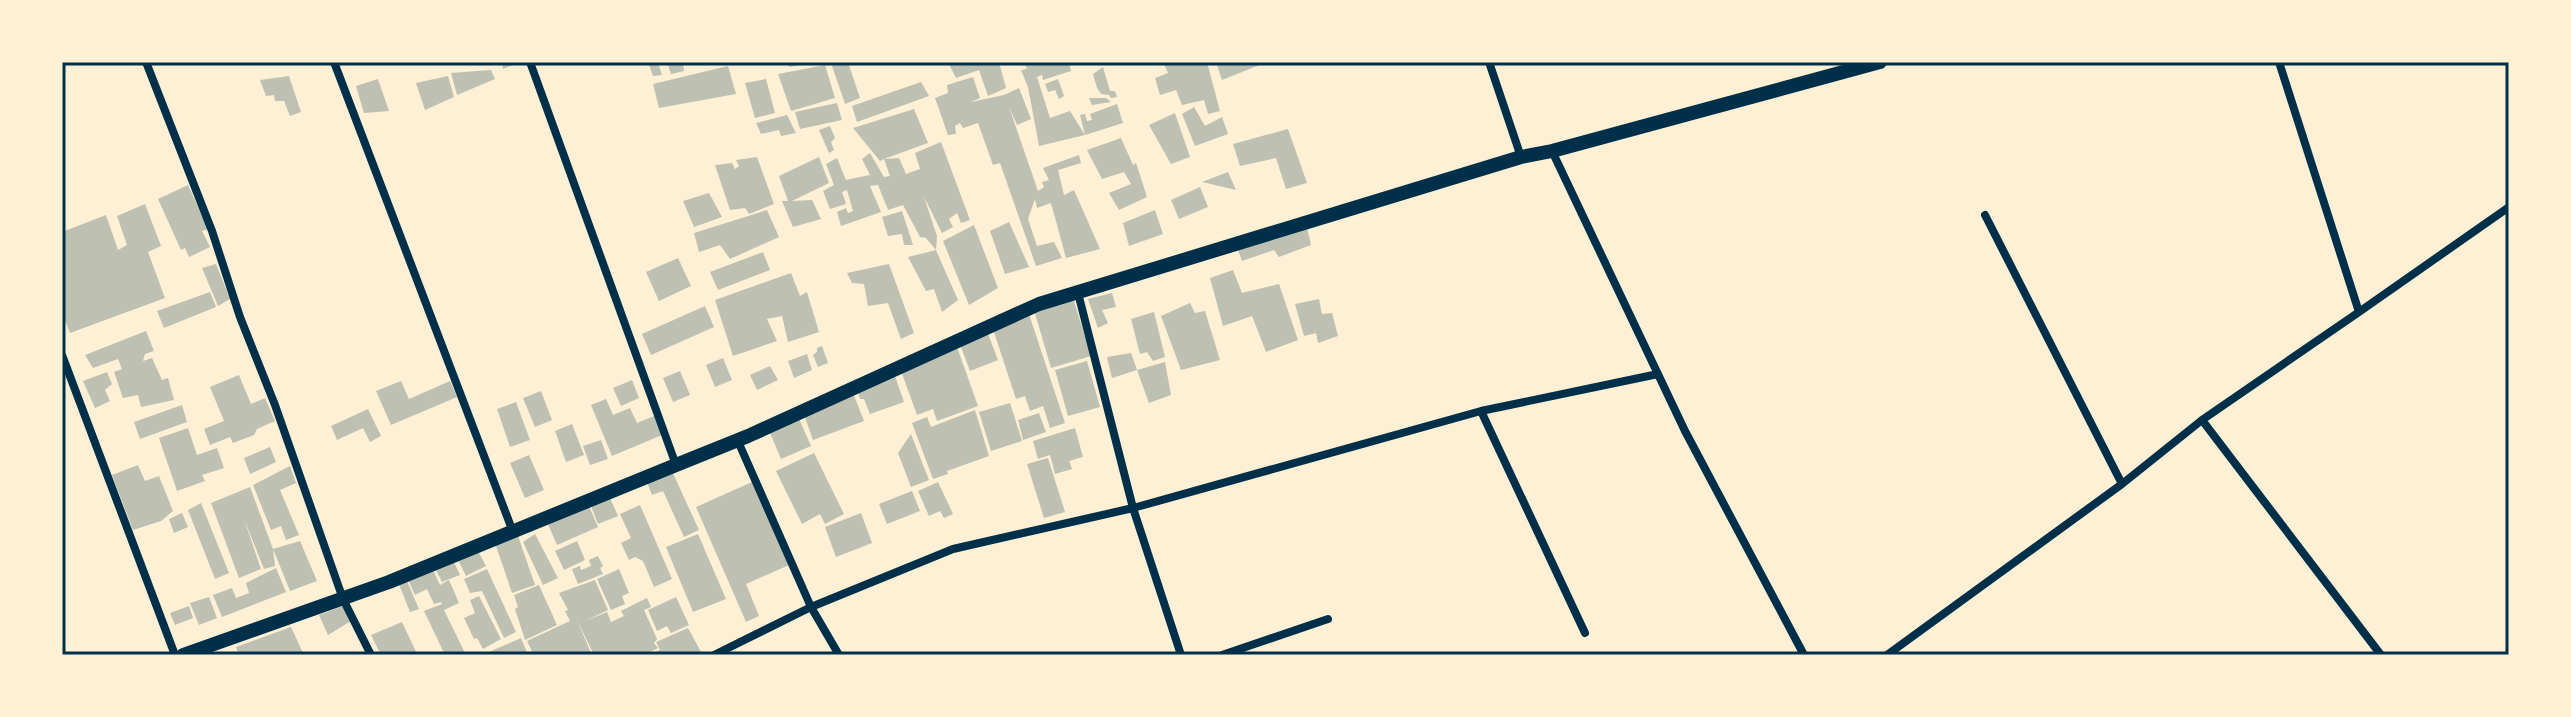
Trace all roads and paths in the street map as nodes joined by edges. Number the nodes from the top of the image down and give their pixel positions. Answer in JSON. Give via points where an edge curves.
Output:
{"nodes":[{"id":1,"x":146,"y":62,"type":"edge"},
{"id":2,"x":334,"y":62,"type":"edge"},
{"id":3,"x":530,"y":62,"type":"edge"},
{"id":4,"x":1489,"y":62,"type":"edge"},
{"id":5,"x":1880,"y":62,"type":"edge"},
{"id":6,"x":2279,"y":62,"type":"edge"},
{"id":7,"x":1552,"y":151,"type":"junction"},
{"id":8,"x":1521,"y":157,"type":"junction"},
{"id":9,"x":2509,"y":207,"type":"edge"},
{"id":10,"x":1985,"y":215,"type":"dead end"},
{"id":11,"x":1078,"y":293,"type":"junction"},
{"id":12,"x":2359,"y":312,"type":"junction"},
{"id":13,"x":62,"y":355,"type":"edge"},
{"id":14,"x":1658,"y":374,"type":"junction"},
{"id":15,"x":1481,"y":411,"type":"junction"},
{"id":16,"x":2202,"y":420,"type":"junction"},
{"id":17,"x":737,"y":439,"type":"junction"},
{"id":18,"x":676,"y":465,"type":"junction"},
{"id":19,"x":2122,"y":484,"type":"junction"},
{"id":20,"x":1133,"y":508,"type":"junction"},
{"id":21,"x":513,"y":532,"type":"junction"},
{"id":22,"x":343,"y":599,"type":"junction"},
{"id":23,"x":811,"y":607,"type":"junction"},
{"id":24,"x":1328,"y":619,"type":"dead end"},
{"id":25,"x":1585,"y":633,"type":"dead end"},
{"id":26,"x":175,"y":655,"type":"edge"},
{"id":27,"x":183,"y":655,"type":"edge"},
{"id":28,"x":371,"y":655,"type":"edge"},
{"id":29,"x":714,"y":655,"type":"edge"},
{"id":30,"x":839,"y":655,"type":"edge"},
{"id":31,"x":1181,"y":655,"type":"edge"},
{"id":32,"x":1222,"y":655,"type":"edge"},
{"id":33,"x":1804,"y":655,"type":"edge"},
{"id":34,"x":1887,"y":655,"type":"edge"},
{"id":35,"x":2381,"y":655,"type":"edge"}],
"edges":[{"from":1,"to":22,"type":"street"},
{"from":2,"to":21,"type":"street"},
{"from":3,"to":18,"type":"street"},
{"from":4,"to":8,"type":"street"},
{"from":5,"to":7,"type":"street"},
{"from":6,"to":12,"type":"street"},
{"from":7,"to":8,"type":"street"},
{"from":7,"to":14,"type":"street"},
{"from":8,"to":11,"type":"street"},
{"from":9,"to":12,"type":"street"},
{"from":10,"to":19,"type":"street"},
{"from":11,"to":17,"type":"street","via":[[1039,304]]},
{"from":11,"to":20,"type":"street"},
{"from":12,"to":16,"type":"street"},
{"from":13,"to":26,"type":"street"},
{"from":14,"to":15,"type":"street"},
{"from":14,"to":33,"type":"street"},
{"from":15,"to":20,"type":"street"},
{"from":15,"to":25,"type":"street"},
{"from":16,"to":19,"type":"street"},
{"from":16,"to":35,"type":"street"},
{"from":17,"to":18,"type":"street"},
{"from":17,"to":23,"type":"street"},
{"from":18,"to":21,"type":"street"},
{"from":19,"to":34,"type":"street"},
{"from":20,"to":23,"type":"street","via":[[953,549]]},
{"from":20,"to":31,"type":"street"},
{"from":21,"to":22,"type":"street"},
{"from":22,"to":27,"type":"street"},
{"from":22,"to":28,"type":"street"},
{"from":23,"to":29,"type":"street"},
{"from":23,"to":30,"type":"street"},
{"from":24,"to":32,"type":"street"}]}
